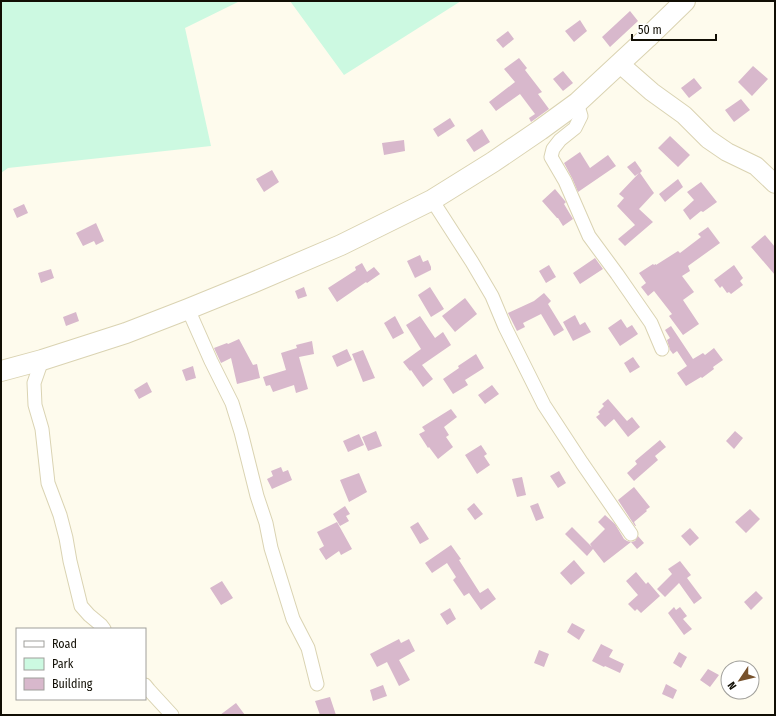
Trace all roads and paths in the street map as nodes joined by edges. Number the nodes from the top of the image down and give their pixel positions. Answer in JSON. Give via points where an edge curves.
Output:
{"nodes":[{"id":1,"x":685,"y":1,"type":"edge"},
{"id":2,"x":620,"y":64,"type":"junction"},
{"id":3,"x":577,"y":103,"type":"junction"},
{"id":4,"x":775,"y":184,"type":"edge"},
{"id":5,"x":432,"y":200,"type":"junction"},
{"id":6,"x":188,"y":309,"type":"junction"},
{"id":7,"x":662,"y":349,"type":"dead end"},
{"id":8,"x":42,"y":360,"type":"junction"},
{"id":9,"x":1,"y":371,"type":"edge"},
{"id":10,"x":631,"y":534,"type":"dead end"},
{"id":11,"x":103,"y":628,"type":"edge"},
{"id":12,"x":316,"y":684,"type":"dead end"},
{"id":13,"x":146,"y":686,"type":"edge"},
{"id":14,"x":172,"y":715,"type":"edge"}],
"edges":[{"from":1,"to":2,"type":"main road"},
{"from":2,"to":3,"type":"main road"},
{"from":2,"to":4,"type":"street","via":[[684,115],[708,139],[727,152],[756,166]]},
{"from":3,"to":5,"type":"main road","via":[[494,162]]},
{"from":3,"to":7,"type":"street","via":[[580,116],[575,128],[553,148],[551,157],[565,181],[589,236],[651,323]]},
{"from":5,"to":6,"type":"main road","via":[[341,245]]},
{"from":5,"to":10,"type":"street","via":[[492,296],[544,405]]},
{"from":6,"to":8,"type":"main road","via":[[126,333]]},
{"from":6,"to":12,"type":"street","via":[[232,403],[271,548],[293,619],[308,648]]},
{"from":8,"to":9,"type":"main road"},
{"from":8,"to":11,"type":"street","via":[[34,383],[48,483],[60,515],[81,606]]},
{"from":13,"to":14,"type":"street"}]}
